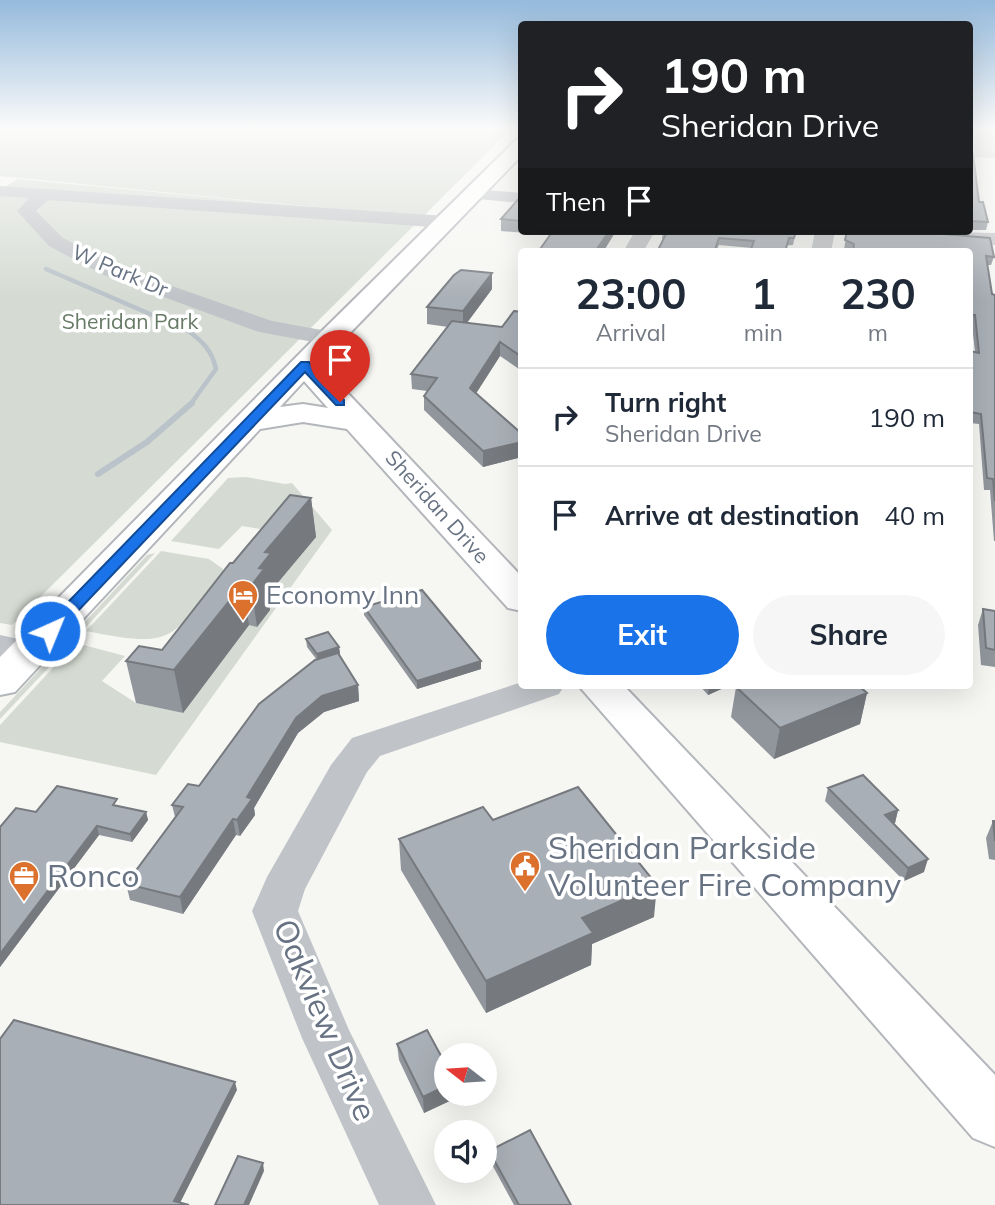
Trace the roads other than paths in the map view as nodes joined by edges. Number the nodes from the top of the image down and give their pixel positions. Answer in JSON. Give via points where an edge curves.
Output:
{"nodes":[{"id":1,"x":481,"y":186,"type":"edge"},
{"id":2,"x":0,"y":191,"type":"edge"},
{"id":3,"x":44,"y":194,"type":"junction"},
{"id":4,"x":473,"y":194,"type":"junction"},
{"id":5,"x":518,"y":198,"type":"edge"},
{"id":6,"x":446,"y":222,"type":"junction"},
{"id":7,"x":950,"y":235,"type":"edge"},
{"id":8,"x":995,"y":239,"type":"edge"},
{"id":9,"x":330,"y":338,"type":"junction"},
{"id":10,"x":305,"y":365,"type":"junction"},
{"id":11,"x":251,"y":421,"type":"junction"},
{"id":12,"x":359,"y":421,"type":"junction"},
{"id":13,"x":518,"y":596,"type":"edge"},
{"id":14,"x":15,"y":649,"type":"edge"},
{"id":15,"x":0,"y":682,"type":"edge"},
{"id":16,"x":537,"y":689,"type":"edge"},
{"id":17,"x":603,"y":689,"type":"edge"},
{"id":18,"x":995,"y":1118,"type":"edge"},
{"id":19,"x":408,"y":1205,"type":"edge"}],
"edges":[{"from":1,"to":4,"type":"main road"},
{"from":2,"to":3,"type":"street"},
{"from":3,"to":6,"type":"street"},
{"from":3,"to":9,"type":"street","name":"W Park Dr","via":[[26,211],[56,242],[79,256],[229,315]]},
{"from":4,"to":5,"type":"street"},
{"from":4,"to":6,"type":"main road"},
{"from":6,"to":9,"type":"main road"},
{"from":7,"to":8,"type":"street"},
{"from":9,"to":10,"type":"main road"},
{"from":10,"to":11,"type":"main road"},
{"from":10,"to":12,"type":"main road","name":"Sheridan Drive"},
{"from":11,"to":12,"type":"main road","via":[[303,413]]},
{"from":11,"to":14,"type":"main road"},
{"from":12,"to":13,"type":"main road","name":"Sheridan Drive"},
{"from":14,"to":15,"type":"main road"},
{"from":16,"to":19,"type":"street","name":"Oakview Drive","via":[[366,747],[307,844],[275,911],[327,1038]]},
{"from":17,"to":18,"type":"main road"}]}
